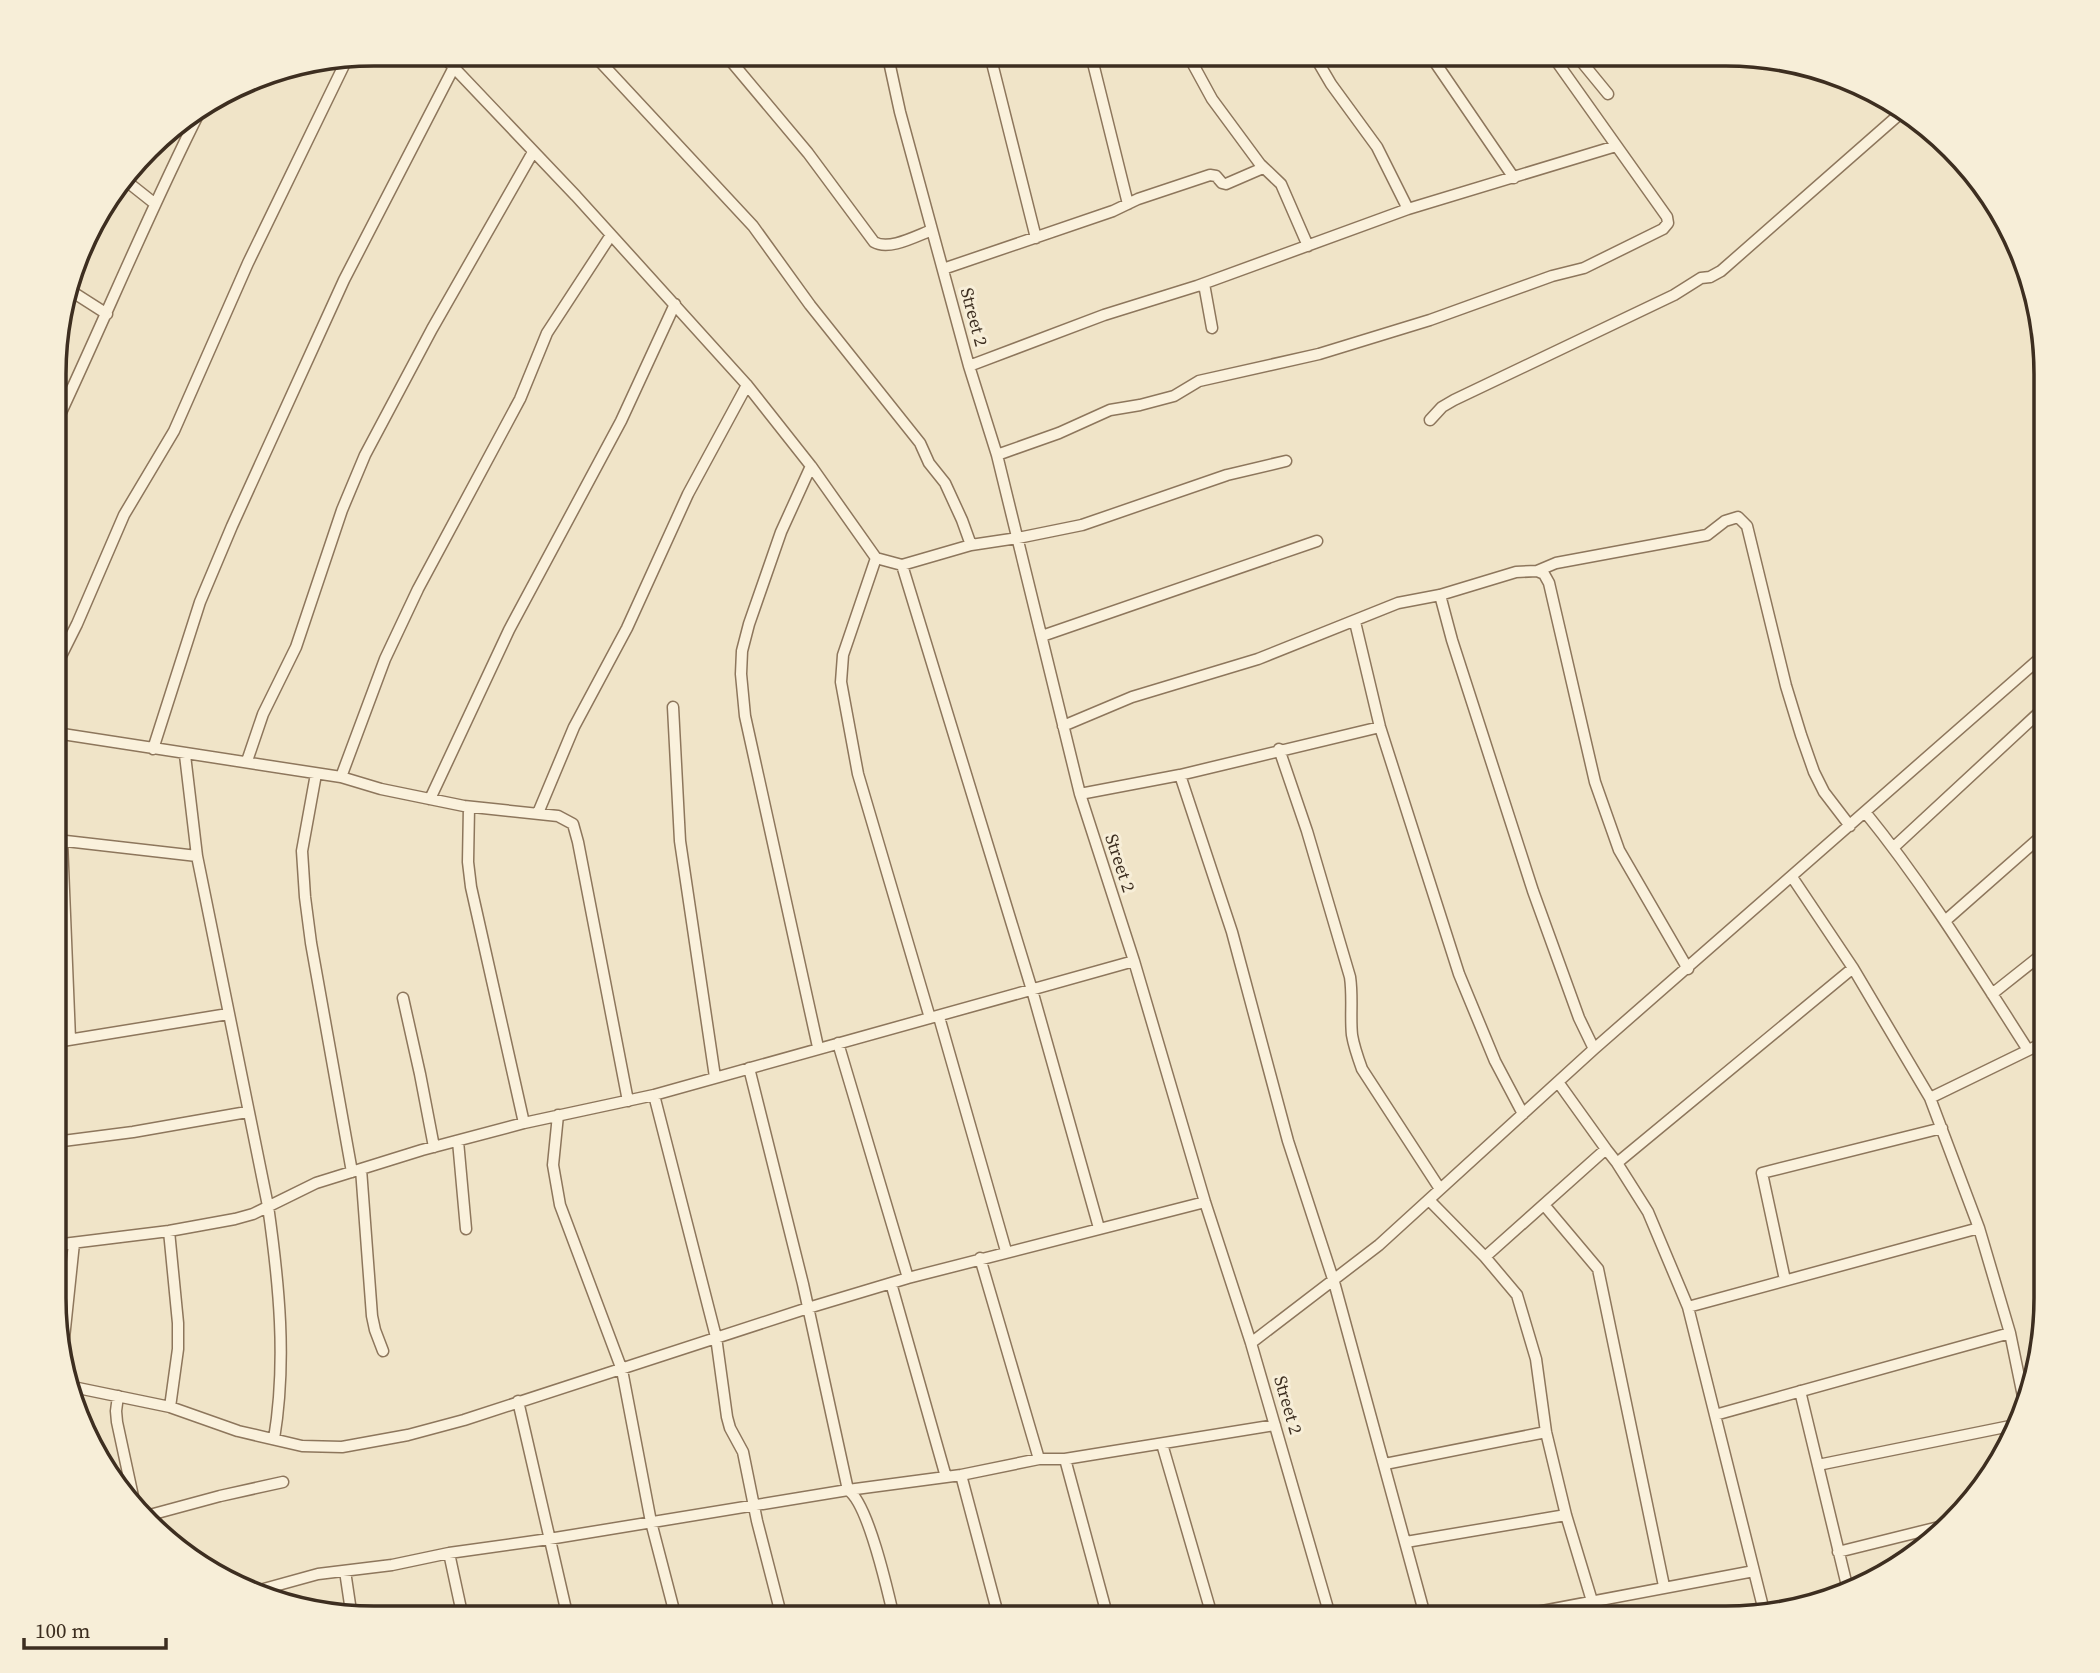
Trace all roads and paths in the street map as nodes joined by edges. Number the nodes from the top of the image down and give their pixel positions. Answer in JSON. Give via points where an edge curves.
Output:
{"nodes":[{"id":1,"x":451,"y":66,"type":"edge"},
{"id":2,"x":604,"y":66,"type":"edge"},
{"id":3,"x":735,"y":66,"type":"edge"},
{"id":4,"x":890,"y":66,"type":"edge"},
{"id":5,"x":993,"y":66,"type":"edge"},
{"id":6,"x":1094,"y":66,"type":"edge"},
{"id":7,"x":1194,"y":66,"type":"edge"},
{"id":8,"x":1320,"y":66,"type":"edge"},
{"id":9,"x":1438,"y":66,"type":"edge"},
{"id":10,"x":1560,"y":66,"type":"edge"},
{"id":11,"x":1585,"y":66,"type":"edge"},
{"id":12,"x":343,"y":68,"type":"edge"},
{"id":13,"x":453,"y":69,"type":"junction"},
{"id":14,"x":1608,"y":94,"type":"dead end"},
{"id":15,"x":1896,"y":117,"type":"edge"},
{"id":16,"x":193,"y":126,"type":"edge"},
{"id":17,"x":1616,"y":146,"type":"junction"},
{"id":18,"x":533,"y":152,"type":"junction"},
{"id":19,"x":1263,"y":167,"type":"junction"},
{"id":20,"x":1514,"y":178,"type":"junction"},
{"id":21,"x":132,"y":185,"type":"edge"},
{"id":22,"x":155,"y":203,"type":"junction"},
{"id":23,"x":1128,"y":204,"type":"junction"},
{"id":24,"x":1408,"y":209,"type":"junction"},
{"id":25,"x":932,"y":230,"type":"junction"},
{"id":26,"x":611,"y":235,"type":"junction"},
{"id":27,"x":1036,"y":238,"type":"junction"},
{"id":28,"x":1308,"y":246,"type":"junction"},
{"id":29,"x":943,"y":269,"type":"junction"},
{"id":30,"x":1203,"y":284,"type":"junction"},
{"id":31,"x":77,"y":296,"type":"edge"},
{"id":32,"x":675,"y":304,"type":"junction"},
{"id":33,"x":107,"y":314,"type":"junction"},
{"id":34,"x":1212,"y":328,"type":"dead end"},
{"id":35,"x":969,"y":366,"type":"junction"},
{"id":36,"x":747,"y":386,"type":"junction"},
{"id":37,"x":66,"y":402,"type":"edge"},
{"id":38,"x":1430,"y":420,"type":"dead end"},
{"id":39,"x":997,"y":455,"type":"junction"},
{"id":40,"x":1286,"y":461,"type":"dead end"},
{"id":41,"x":811,"y":466,"type":"junction"},
{"id":42,"x":1018,"y":538,"type":"junction"},
{"id":43,"x":1317,"y":541,"type":"dead end"},
{"id":44,"x":971,"y":545,"type":"junction"},
{"id":45,"x":876,"y":558,"type":"junction"},
{"id":46,"x":902,"y":565,"type":"junction"},
{"id":47,"x":1537,"y":571,"type":"junction"},
{"id":48,"x":1440,"y":596,"type":"junction"},
{"id":49,"x":1355,"y":622,"type":"junction"},
{"id":50,"x":1042,"y":636,"type":"junction"},
{"id":51,"x":66,"y":646,"type":"edge"},
{"id":52,"x":2034,"y":664,"type":"edge"},
{"id":53,"x":673,"y":707,"type":"dead end"},
{"id":54,"x":2034,"y":718,"type":"edge"},
{"id":55,"x":1063,"y":726,"type":"junction"},
{"id":56,"x":1380,"y":727,"type":"junction"},
{"id":57,"x":66,"y":735,"type":"edge"},
{"id":58,"x":153,"y":749,"type":"junction"},
{"id":59,"x":1279,"y":749,"type":"junction"},
{"id":60,"x":185,"y":755,"type":"junction"},
{"id":61,"x":247,"y":761,"type":"junction"},
{"id":62,"x":316,"y":774,"type":"junction"},
{"id":63,"x":1181,"y":775,"type":"junction"},
{"id":64,"x":341,"y":777,"type":"junction"},
{"id":65,"x":1080,"y":794,"type":"junction"},
{"id":66,"x":430,"y":799,"type":"junction"},
{"id":67,"x":469,"y":807,"type":"junction"},
{"id":68,"x":1865,"y":812,"type":"junction"},
{"id":69,"x":538,"y":813,"type":"junction"},
{"id":70,"x":1850,"y":826,"type":"junction"},
{"id":71,"x":66,"y":841,"type":"edge"},
{"id":72,"x":2034,"y":843,"type":"edge"},
{"id":73,"x":1894,"y":847,"type":"junction"},
{"id":74,"x":197,"y":856,"type":"junction"},
{"id":75,"x":1792,"y":877,"type":"junction"},
{"id":76,"x":1945,"y":921,"type":"junction"},
{"id":77,"x":1134,"y":961,"type":"junction"},
{"id":78,"x":2034,"y":961,"type":"edge"},
{"id":79,"x":66,"y":967,"type":"edge"},
{"id":80,"x":1688,"y":968,"type":"junction"},
{"id":81,"x":1853,"y":968,"type":"junction"},
{"id":82,"x":1032,"y":990,"type":"junction"},
{"id":83,"x":1992,"y":994,"type":"junction"},
{"id":84,"x":403,"y":998,"type":"dead end"},
{"id":85,"x":228,"y":1014,"type":"junction"},
{"id":86,"x":935,"y":1017,"type":"junction"},
{"id":87,"x":70,"y":1039,"type":"junction"},
{"id":88,"x":66,"y":1040,"type":"edge"},
{"id":89,"x":838,"y":1043,"type":"junction"},
{"id":90,"x":818,"y":1047,"type":"junction"},
{"id":91,"x":2034,"y":1047,"type":"edge"},
{"id":92,"x":1594,"y":1049,"type":"junction"},
{"id":93,"x":2028,"y":1050,"type":"junction"},
{"id":94,"x":749,"y":1068,"type":"junction"},
{"id":95,"x":715,"y":1077,"type":"junction"},
{"id":96,"x":1558,"y":1082,"type":"junction"},
{"id":97,"x":654,"y":1095,"type":"junction"},
{"id":98,"x":1930,"y":1098,"type":"junction"},
{"id":99,"x":628,"y":1101,"type":"junction"},
{"id":100,"x":247,"y":1112,"type":"junction"},
{"id":101,"x":1523,"y":1114,"type":"junction"},
{"id":102,"x":558,"y":1115,"type":"junction"},
{"id":103,"x":524,"y":1123,"type":"junction"},
{"id":104,"x":1942,"y":1128,"type":"junction"},
{"id":105,"x":66,"y":1141,"type":"edge"},
{"id":106,"x":458,"y":1141,"type":"junction"},
{"id":107,"x":433,"y":1147,"type":"junction"},
{"id":108,"x":1606,"y":1149,"type":"junction"},
{"id":109,"x":1617,"y":1163,"type":"junction"},
{"id":110,"x":356,"y":1170,"type":"junction"},
{"id":111,"x":1440,"y":1189,"type":"junction"},
{"id":112,"x":1429,"y":1199,"type":"junction"},
{"id":113,"x":1205,"y":1202,"type":"junction"},
{"id":114,"x":268,"y":1206,"type":"junction"},
{"id":115,"x":1545,"y":1206,"type":"junction"},
{"id":116,"x":1099,"y":1228,"type":"junction"},
{"id":117,"x":1979,"y":1228,"type":"junction"},
{"id":118,"x":466,"y":1229,"type":"dead end"},
{"id":119,"x":169,"y":1231,"type":"junction"},
{"id":120,"x":66,"y":1244,"type":"edge"},
{"id":121,"x":74,"y":1244,"type":"junction"},
{"id":122,"x":1006,"y":1251,"type":"junction"},
{"id":123,"x":1486,"y":1257,"type":"junction"},
{"id":124,"x":979,"y":1258,"type":"junction"},
{"id":125,"x":908,"y":1278,"type":"junction"},
{"id":126,"x":1785,"y":1280,"type":"junction"},
{"id":127,"x":1334,"y":1282,"type":"junction"},
{"id":128,"x":891,"y":1283,"type":"junction"},
{"id":129,"x":1688,"y":1307,"type":"junction"},
{"id":130,"x":808,"y":1308,"type":"junction"},
{"id":131,"x":67,"y":1309,"type":"edge"},
{"id":132,"x":2010,"y":1333,"type":"junction"},
{"id":133,"x":716,"y":1337,"type":"junction"},
{"id":134,"x":1251,"y":1343,"type":"junction"},
{"id":135,"x":383,"y":1351,"type":"dead end"},
{"id":136,"x":622,"y":1370,"type":"junction"},
{"id":137,"x":2021,"y":1385,"type":"edge"},
{"id":138,"x":80,"y":1388,"type":"edge"},
{"id":139,"x":1800,"y":1391,"type":"junction"},
{"id":140,"x":118,"y":1396,"type":"junction"},
{"id":141,"x":518,"y":1401,"type":"junction"},
{"id":142,"x":170,"y":1407,"type":"junction"},
{"id":143,"x":1715,"y":1415,"type":"junction"},
{"id":144,"x":1275,"y":1425,"type":"junction"},
{"id":145,"x":2005,"y":1427,"type":"edge"},
{"id":146,"x":1546,"y":1432,"type":"junction"},
{"id":147,"x":274,"y":1439,"type":"junction"},
{"id":148,"x":1162,"y":1444,"type":"junction"},
{"id":149,"x":1039,"y":1459,"type":"junction"},
{"id":150,"x":1065,"y":1459,"type":"junction"},
{"id":151,"x":1385,"y":1464,"type":"junction"},
{"id":152,"x":1818,"y":1465,"type":"junction"},
{"id":153,"x":961,"y":1475,"type":"junction"},
{"id":154,"x":946,"y":1477,"type":"junction"},
{"id":155,"x":284,"y":1482,"type":"dead end"},
{"id":156,"x":131,"y":1487,"type":"edge"},
{"id":157,"x":848,"y":1490,"type":"junction"},
{"id":158,"x":754,"y":1506,"type":"junction"},
{"id":159,"x":155,"y":1514,"type":"edge"},
{"id":160,"x":1566,"y":1515,"type":"junction"},
{"id":161,"x":651,"y":1522,"type":"junction"},
{"id":162,"x":1928,"y":1531,"type":"edge"},
{"id":163,"x":548,"y":1539,"type":"junction"},
{"id":164,"x":1405,"y":1542,"type":"junction"},
{"id":165,"x":1839,"y":1552,"type":"junction"},
{"id":166,"x":449,"y":1553,"type":"junction"},
{"id":167,"x":345,"y":1571,"type":"junction"},
{"id":168,"x":1754,"y":1571,"type":"junction"},
{"id":169,"x":1846,"y":1582,"type":"edge"},
{"id":170,"x":1664,"y":1586,"type":"junction"},
{"id":171,"x":269,"y":1588,"type":"edge"},
{"id":172,"x":1592,"y":1601,"type":"junction"},
{"id":173,"x":1762,"y":1604,"type":"edge"},
{"id":174,"x":350,"y":1606,"type":"edge"},
{"id":175,"x":460,"y":1606,"type":"edge"},
{"id":176,"x":565,"y":1606,"type":"edge"},
{"id":177,"x":674,"y":1606,"type":"edge"},
{"id":178,"x":779,"y":1606,"type":"edge"},
{"id":179,"x":891,"y":1606,"type":"edge"},
{"id":180,"x":996,"y":1606,"type":"edge"},
{"id":181,"x":1105,"y":1606,"type":"edge"},
{"id":182,"x":1209,"y":1606,"type":"edge"},
{"id":183,"x":1327,"y":1606,"type":"edge"},
{"id":184,"x":1422,"y":1606,"type":"edge"},
{"id":185,"x":1570,"y":1606,"type":"edge"}],
"edges":[{"from":1,"to":13,"type":"street"},
{"from":2,"to":44,"type":"street","via":[[753,226],[920,443],[946,483]]},
{"from":3,"to":25,"type":"street","via":[[874,242],[888,245]]},
{"from":4,"to":25,"type":"street","name":"Street 2"},
{"from":5,"to":27,"type":"street"},
{"from":6,"to":23,"type":"street"},
{"from":7,"to":19,"type":"street","via":[[1212,99]]},
{"from":8,"to":24,"type":"street","via":[[1377,147]]},
{"from":9,"to":20,"type":"street"},
{"from":10,"to":17,"type":"street"},
{"from":11,"to":14,"type":"street"},
{"from":12,"to":51,"type":"street","via":[[248,263],[174,431],[124,515]]},
{"from":13,"to":18,"type":"street"},
{"from":13,"to":58,"type":"street","via":[[344,280],[232,526],[200,602]]},
{"from":15,"to":38,"type":"street","via":[[1721,271],[1454,400]]},
{"from":16,"to":22,"type":"street"},
{"from":17,"to":20,"type":"street"},
{"from":17,"to":39,"type":"street","via":[[1667,217],[1663,229],[1584,268],[1319,354],[1199,381],[1174,396],[1110,410]]},
{"from":18,"to":26,"type":"street"},
{"from":18,"to":61,"type":"street","via":[[365,455],[296,647],[263,714]]},
{"from":19,"to":23,"type":"street","via":[[1226,184],[1210,175]]},
{"from":19,"to":28,"type":"street","via":[[1280,184]]},
{"from":20,"to":24,"type":"street"},
{"from":21,"to":22,"type":"street"},
{"from":22,"to":33,"type":"street"},
{"from":23,"to":27,"type":"street"},
{"from":24,"to":28,"type":"street"},
{"from":25,"to":29,"type":"street","name":"Street 2"},
{"from":26,"to":32,"type":"street"},
{"from":26,"to":64,"type":"street","via":[[547,333],[514,410],[418,589],[385,659]]},
{"from":27,"to":29,"type":"street"},
{"from":28,"to":30,"type":"street"},
{"from":29,"to":35,"type":"street","name":"Street 2"},
{"from":30,"to":34,"type":"street"},
{"from":30,"to":35,"type":"street"},
{"from":31,"to":33,"type":"street"},
{"from":32,"to":36,"type":"street"},
{"from":32,"to":66,"type":"street","via":[[621,421],[509,630]]},
{"from":33,"to":37,"type":"street"},
{"from":35,"to":39,"type":"street","name":"Street 2"},
{"from":36,"to":41,"type":"street"},
{"from":36,"to":69,"type":"street","via":[[688,494],[627,628],[574,727]]},
{"from":39,"to":42,"type":"street","name":"Street 2"},
{"from":40,"to":42,"type":"street","via":[[1227,475],[1082,525]]},
{"from":41,"to":45,"type":"street"},
{"from":41,"to":90,"type":"street","via":[[781,532],[749,624],[741,674],[745,716]]},
{"from":42,"to":44,"type":"street"},
{"from":42,"to":50,"type":"street","name":"Street 2"},
{"from":43,"to":50,"type":"street"},
{"from":44,"to":46,"type":"street"},
{"from":45,"to":46,"type":"street"},
{"from":45,"to":86,"type":"street","via":[[843,655],[841,682],[860,783]]},
{"from":46,"to":82,"type":"street"},
{"from":47,"to":48,"type":"street","via":[[1506,575]]},
{"from":47,"to":70,"type":"street","via":[[1556,563],[1707,535],[1738,517],[1747,526],[1786,686],[1814,772]]},
{"from":47,"to":80,"type":"street","via":[[1549,583],[1595,782],[1619,850]]},
{"from":48,"to":49,"type":"street","via":[[1398,603]]},
{"from":48,"to":92,"type":"street","via":[[1533,891]]},
{"from":49,"to":55,"type":"street","via":[[1258,659],[1132,697]]},
{"from":49,"to":56,"type":"street"},
{"from":50,"to":55,"type":"street","name":"Street 2"},
{"from":52,"to":68,"type":"street"},
{"from":53,"to":95,"type":"street","via":[[680,841]]},
{"from":54,"to":73,"type":"street"},
{"from":55,"to":65,"type":"street","name":"Street 2"},
{"from":56,"to":59,"type":"street"},
{"from":56,"to":101,"type":"street","via":[[1459,974]]},
{"from":57,"to":58,"type":"street"},
{"from":58,"to":60,"type":"street"},
{"from":59,"to":63,"type":"street"},
{"from":59,"to":111,"type":"street","via":[[1348,969],[1355,1051]]},
{"from":60,"to":61,"type":"street"},
{"from":60,"to":74,"type":"street"},
{"from":61,"to":62,"type":"street"},
{"from":62,"to":64,"type":"street"},
{"from":62,"to":110,"type":"street","via":[[302,851],[305,897]]},
{"from":63,"to":65,"type":"street"},
{"from":63,"to":127,"type":"street","via":[[1226,910],[1288,1142]]},
{"from":64,"to":66,"type":"street"},
{"from":65,"to":77,"type":"street","name":"Street 2"},
{"from":66,"to":67,"type":"street"},
{"from":67,"to":69,"type":"street"},
{"from":67,"to":103,"type":"street","via":[[471,887]]},
{"from":68,"to":70,"type":"street"},
{"from":68,"to":73,"type":"street"},
{"from":69,"to":99,"type":"street","via":[[567,819],[576,830]]},
{"from":70,"to":75,"type":"street"},
{"from":71,"to":74,"type":"street"},
{"from":72,"to":76,"type":"street"},
{"from":73,"to":76,"type":"street"},
{"from":74,"to":85,"type":"street"},
{"from":75,"to":80,"type":"street"},
{"from":75,"to":81,"type":"street"},
{"from":76,"to":83,"type":"street"},
{"from":77,"to":82,"type":"street"},
{"from":77,"to":113,"type":"street","name":"Street 2"},
{"from":78,"to":83,"type":"street"},
{"from":79,"to":87,"type":"street"},
{"from":80,"to":92,"type":"street"},
{"from":81,"to":98,"type":"street"},
{"from":81,"to":109,"type":"street"},
{"from":82,"to":86,"type":"street"},
{"from":82,"to":116,"type":"street"},
{"from":83,"to":93,"type":"street"},
{"from":84,"to":107,"type":"street"},
{"from":85,"to":87,"type":"street"},
{"from":85,"to":100,"type":"street"},
{"from":86,"to":89,"type":"street"},
{"from":86,"to":122,"type":"street"},
{"from":87,"to":88,"type":"street"},
{"from":89,"to":90,"type":"street"},
{"from":89,"to":125,"type":"street"},
{"from":90,"to":94,"type":"street"},
{"from":91,"to":93,"type":"street"},
{"from":92,"to":96,"type":"street"},
{"from":93,"to":98,"type":"street"},
{"from":94,"to":95,"type":"street"},
{"from":94,"to":130,"type":"street"},
{"from":95,"to":97,"type":"street"},
{"from":96,"to":101,"type":"street"},
{"from":96,"to":108,"type":"street"},
{"from":97,"to":99,"type":"street"},
{"from":97,"to":133,"type":"street"},
{"from":98,"to":104,"type":"street"},
{"from":99,"to":102,"type":"street"},
{"from":100,"to":105,"type":"street"},
{"from":100,"to":114,"type":"street"},
{"from":101,"to":111,"type":"street"},
{"from":102,"to":103,"type":"street"},
{"from":102,"to":136,"type":"street","via":[[553,1165],[560,1205]]},
{"from":103,"to":106,"type":"street"},
{"from":104,"to":117,"type":"street"},
{"from":104,"to":126,"type":"street","via":[[1762,1172]]},
{"from":106,"to":107,"type":"street"},
{"from":106,"to":118,"type":"street"},
{"from":107,"to":110,"type":"street"},
{"from":108,"to":109,"type":"street"},
{"from":108,"to":115,"type":"street"},
{"from":109,"to":129,"type":"street","via":[[1648,1212]]},
{"from":110,"to":114,"type":"street"},
{"from":110,"to":135,"type":"street","via":[[374,1330]]},
{"from":111,"to":112,"type":"street"},
{"from":112,"to":123,"type":"street"},
{"from":112,"to":127,"type":"street"},
{"from":113,"to":116,"type":"street"},
{"from":113,"to":134,"type":"street","name":"Street 2"},
{"from":114,"to":119,"type":"street","via":[[235,1219]]},
{"from":114,"to":147,"type":"street","via":[[281,1348]]},
{"from":115,"to":123,"type":"street"},
{"from":115,"to":170,"type":"street","via":[[1598,1269]]},
{"from":116,"to":122,"type":"street"},
{"from":117,"to":126,"type":"street"},
{"from":117,"to":132,"type":"street"},
{"from":119,"to":121,"type":"street"},
{"from":119,"to":142,"type":"street","via":[[178,1323]]},
{"from":120,"to":121,"type":"street"},
{"from":121,"to":131,"type":"street"},
{"from":122,"to":124,"type":"street"},
{"from":123,"to":146,"type":"street","via":[[1517,1295],[1536,1359]]},
{"from":124,"to":125,"type":"street"},
{"from":124,"to":149,"type":"street"},
{"from":125,"to":128,"type":"street"},
{"from":126,"to":129,"type":"street"},
{"from":127,"to":134,"type":"street"},
{"from":127,"to":151,"type":"street"},
{"from":128,"to":130,"type":"street"},
{"from":128,"to":154,"type":"street"},
{"from":129,"to":143,"type":"street"},
{"from":130,"to":133,"type":"street"},
{"from":130,"to":157,"type":"street"},
{"from":132,"to":137,"type":"street"},
{"from":132,"to":139,"type":"street"},
{"from":133,"to":136,"type":"street"},
{"from":133,"to":158,"type":"street","via":[[727,1417],[743,1452]]},
{"from":134,"to":144,"type":"street","name":"Street 2"},
{"from":136,"to":141,"type":"street"},
{"from":136,"to":161,"type":"street"},
{"from":138,"to":140,"type":"street"},
{"from":139,"to":143,"type":"street"},
{"from":139,"to":152,"type":"street"},
{"from":140,"to":142,"type":"street"},
{"from":140,"to":156,"type":"street","via":[[117,1422]]},
{"from":141,"to":147,"type":"street","via":[[408,1435],[342,1447],[302,1446]]},
{"from":141,"to":163,"type":"street"},
{"from":142,"to":147,"type":"street"},
{"from":143,"to":168,"type":"street"},
{"from":144,"to":148,"type":"street"},
{"from":144,"to":183,"type":"street","name":"Street 2"},
{"from":145,"to":152,"type":"street"},
{"from":146,"to":151,"type":"street"},
{"from":146,"to":160,"type":"street"},
{"from":148,"to":150,"type":"street"},
{"from":148,"to":182,"type":"street"},
{"from":149,"to":150,"type":"street"},
{"from":149,"to":153,"type":"street"},
{"from":150,"to":181,"type":"street"},
{"from":151,"to":164,"type":"street"},
{"from":152,"to":165,"type":"street"},
{"from":153,"to":154,"type":"street"},
{"from":153,"to":180,"type":"street"},
{"from":154,"to":157,"type":"street"},
{"from":155,"to":159,"type":"street"},
{"from":157,"to":158,"type":"street"},
{"from":157,"to":179,"type":"street","via":[[866,1516]]},
{"from":158,"to":161,"type":"street"},
{"from":158,"to":178,"type":"street"},
{"from":160,"to":164,"type":"street"},
{"from":160,"to":172,"type":"street"},
{"from":161,"to":163,"type":"street"},
{"from":161,"to":177,"type":"street"},
{"from":162,"to":165,"type":"street"},
{"from":163,"to":166,"type":"street"},
{"from":163,"to":176,"type":"street"},
{"from":164,"to":184,"type":"street"},
{"from":165,"to":169,"type":"street"},
{"from":166,"to":167,"type":"street"},
{"from":166,"to":175,"type":"street"},
{"from":167,"to":171,"type":"street"},
{"from":167,"to":174,"type":"street"},
{"from":168,"to":170,"type":"street"},
{"from":168,"to":173,"type":"street"},
{"from":170,"to":172,"type":"street"},
{"from":172,"to":185,"type":"street"}]}
